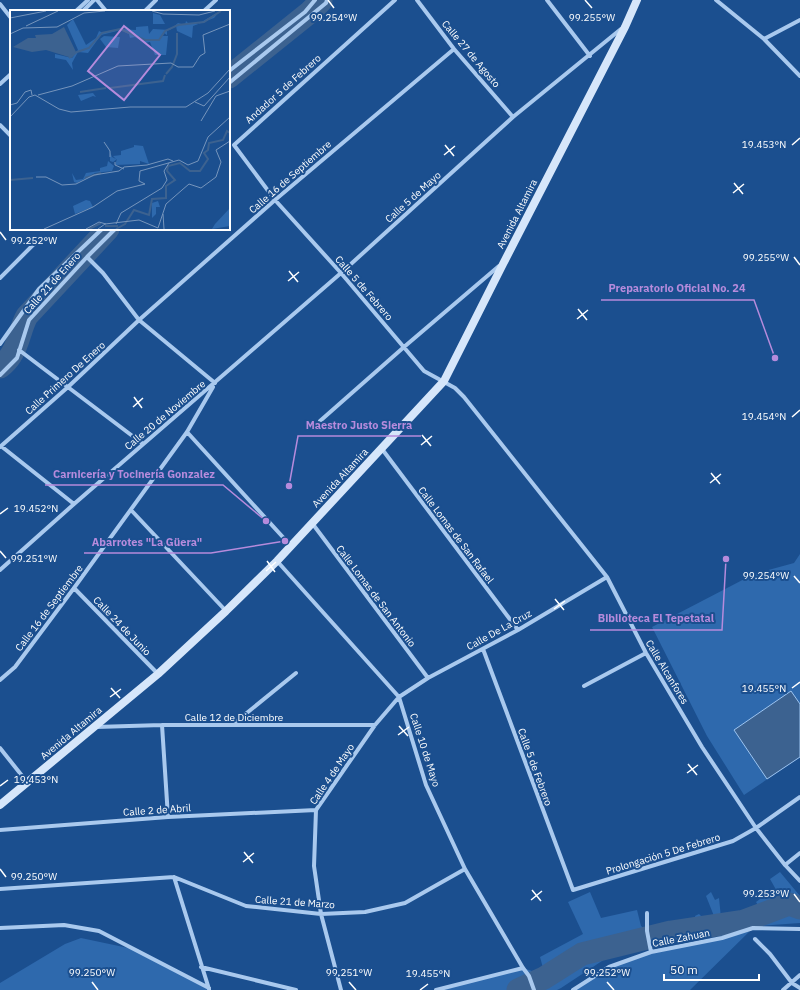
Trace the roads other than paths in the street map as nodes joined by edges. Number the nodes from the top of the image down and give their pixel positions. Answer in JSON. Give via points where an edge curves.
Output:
{"nodes":[{"id":1,"x":88,"y":0,"type":"edge"},
{"id":2,"x":94,"y":0,"type":"edge"},
{"id":3,"x":97,"y":0,"type":"edge"},
{"id":4,"x":156,"y":0,"type":"edge"},
{"id":5,"x":216,"y":0,"type":"edge"},
{"id":6,"x":315,"y":0,"type":"edge"},
{"id":7,"x":327,"y":0,"type":"edge"},
{"id":8,"x":395,"y":0,"type":"edge"},
{"id":9,"x":417,"y":0,"type":"edge"},
{"id":10,"x":547,"y":0,"type":"edge"},
{"id":11,"x":637,"y":0,"type":"edge"},
{"id":12,"x":716,"y":0,"type":"edge"},
{"id":13,"x":0,"y":4,"type":"edge"},
{"id":14,"x":77,"y":10,"type":"edge"},
{"id":15,"x":84,"y":10,"type":"edge"},
{"id":16,"x":105,"y":10,"type":"edge"},
{"id":17,"x":146,"y":10,"type":"edge"},
{"id":18,"x":205,"y":10,"type":"edge"},
{"id":19,"x":306,"y":12,"type":"junction"},
{"id":20,"x":10,"y":17,"type":"edge"},
{"id":21,"x":310,"y":17,"type":"junction"},
{"id":22,"x":800,"y":20,"type":"edge"},
{"id":23,"x":625,"y":27,"type":"junction"},
{"id":24,"x":764,"y":39,"type":"junction"},
{"id":25,"x":454,"y":49,"type":"junction"},
{"id":26,"x":590,"y":56,"type":"junction"},
{"id":27,"x":230,"y":70,"type":"edge"},
{"id":28,"x":10,"y":75,"type":"edge"},
{"id":29,"x":800,"y":76,"type":"edge"},
{"id":30,"x":230,"y":82,"type":"edge"},
{"id":31,"x":0,"y":84,"type":"edge"},
{"id":32,"x":513,"y":117,"type":"junction"},
{"id":33,"x":0,"y":125,"type":"edge"},
{"id":34,"x":10,"y":135,"type":"edge"},
{"id":35,"x":275,"y":200,"type":"junction"},
{"id":36,"x":101,"y":230,"type":"edge"},
{"id":37,"x":115,"y":230,"type":"edge"},
{"id":38,"x":39,"y":239,"type":"dead end"},
{"id":39,"x":88,"y":258,"type":"dead end"},
{"id":40,"x":503,"y":264,"type":"junction"},
{"id":41,"x":341,"y":273,"type":"junction"},
{"id":42,"x":0,"y":278,"type":"edge"},
{"id":43,"x":139,"y":320,"type":"junction"},
{"id":44,"x":0,"y":344,"type":"edge"},
{"id":45,"x":404,"y":347,"type":"junction"},
{"id":46,"x":19,"y":350,"type":"junction"},
{"id":47,"x":0,"y":375,"type":"edge"},
{"id":48,"x":444,"y":381,"type":"junction"},
{"id":49,"x":215,"y":383,"type":"junction"},
{"id":50,"x":68,"y":387,"type":"junction"},
{"id":51,"x":320,"y":421,"type":"dead end"},
{"id":52,"x":187,"y":432,"type":"junction"},
{"id":53,"x":143,"y":444,"type":"junction"},
{"id":54,"x":1,"y":447,"type":"edge"},
{"id":55,"x":382,"y":450,"type":"junction"},
{"id":56,"x":74,"y":504,"type":"junction"},
{"id":57,"x":131,"y":510,"type":"junction"},
{"id":58,"x":312,"y":523,"type":"junction"},
{"id":59,"x":292,"y":546,"type":"junction"},
{"id":60,"x":277,"y":561,"type":"junction"},
{"id":61,"x":0,"y":570,"type":"edge"},
{"id":62,"x":607,"y":577,"type":"junction"},
{"id":63,"x":74,"y":588,"type":"junction"},
{"id":64,"x":226,"y":611,"type":"junction"},
{"id":65,"x":518,"y":630,"type":"junction"},
{"id":66,"x":483,"y":649,"type":"junction"},
{"id":67,"x":646,"y":653,"type":"junction"},
{"id":68,"x":296,"y":673,"type":"dead end"},
{"id":69,"x":158,"y":674,"type":"junction"},
{"id":70,"x":428,"y":678,"type":"junction"},
{"id":71,"x":0,"y":680,"type":"edge"},
{"id":72,"x":584,"y":686,"type":"dead end"},
{"id":73,"x":399,"y":697,"type":"junction"},
{"id":74,"x":162,"y":724,"type":"junction"},
{"id":75,"x":232,"y":726,"type":"junction"},
{"id":76,"x":375,"y":726,"type":"junction"},
{"id":77,"x":93,"y":728,"type":"junction"},
{"id":78,"x":0,"y":748,"type":"edge"},
{"id":79,"x":28,"y":782,"type":"junction"},
{"id":80,"x":800,"y":797,"type":"edge"},
{"id":81,"x":0,"y":805,"type":"edge"},
{"id":82,"x":316,"y":810,"type":"junction"},
{"id":83,"x":168,"y":817,"type":"junction"},
{"id":84,"x":756,"y":828,"type":"junction"},
{"id":85,"x":0,"y":830,"type":"edge"},
{"id":86,"x":800,"y":854,"type":"edge"},
{"id":87,"x":785,"y":865,"type":"junction"},
{"id":88,"x":465,"y":869,"type":"junction"},
{"id":89,"x":174,"y":877,"type":"junction"},
{"id":90,"x":800,"y":881,"type":"edge"},
{"id":91,"x":0,"y":889,"type":"edge"},
{"id":92,"x":572,"y":890,"type":"joint"},
{"id":93,"x":321,"y":914,"type":"junction"},
{"id":94,"x":646,"y":914,"type":"dead end"},
{"id":95,"x":0,"y":928,"type":"edge"},
{"id":96,"x":800,"y":929,"type":"edge"},
{"id":97,"x":755,"y":939,"type":"dead end"},
{"id":98,"x":651,"y":952,"type":"junction"},
{"id":99,"x":201,"y":967,"type":"junction"},
{"id":100,"x":523,"y":968,"type":"junction"},
{"id":101,"x":800,"y":975,"type":"edge"},
{"id":102,"x":792,"y":983,"type":"junction"},
{"id":103,"x":800,"y":988,"type":"edge"},
{"id":104,"x":209,"y":989,"type":"edge"},
{"id":105,"x":296,"y":990,"type":"edge"},
{"id":106,"x":341,"y":990,"type":"edge"},
{"id":107,"x":436,"y":990,"type":"edge"},
{"id":108,"x":534,"y":990,"type":"edge"},
{"id":109,"x":573,"y":990,"type":"edge"},
{"id":110,"x":783,"y":990,"type":"edge"}],
"edges":[{"from":1,"to":14,"type":"street"},
{"from":2,"to":15,"type":"street"},
{"from":3,"to":16,"type":"street"},
{"from":4,"to":17,"type":"street"},
{"from":5,"to":18,"type":"street"},
{"from":6,"to":19,"type":"street"},
{"from":7,"to":21,"type":"street"},
{"from":8,"to":35,"type":"street","name":"Andador 5 de Febrero","via":[[234,145]]},
{"from":9,"to":25,"type":"street","name":"Calle 27 de Agosto"},
{"from":10,"to":26,"type":"street"},
{"from":11,"to":23,"type":"street","name":"Avenida Altamira"},
{"from":12,"to":24,"type":"street"},
{"from":13,"to":20,"type":"street"},
{"from":19,"to":21,"type":"street"},
{"from":19,"to":27,"type":"street"},
{"from":21,"to":30,"type":"street"},
{"from":22,"to":24,"type":"street"},
{"from":23,"to":26,"type":"street","name":"Calle 5 de Mayo"},
{"from":23,"to":40,"type":"street","name":"Avenida Altamira"},
{"from":24,"to":29,"type":"street"},
{"from":25,"to":32,"type":"street","name":"Calle 27 de Agosto"},
{"from":25,"to":35,"type":"street","name":"Calle 16 de Septiembre"},
{"from":26,"to":32,"type":"street","name":"Calle 5 de Mayo"},
{"from":28,"to":31,"type":"street"},
{"from":32,"to":41,"type":"street","name":"Calle 5 de Mayo"},
{"from":33,"to":34,"type":"street"},
{"from":35,"to":41,"type":"street","name":"Calle 5 de Febrero"},
{"from":35,"to":43,"type":"street","name":"Calle 16 de Septiembre"},
{"from":36,"to":44,"type":"street","via":[[39,289]]},
{"from":37,"to":46,"type":"street","name":"Calle 21 de Enero","via":[[29,320]]},
{"from":38,"to":42,"type":"street"},
{"from":39,"to":43,"type":"street","via":[[103,273]]},
{"from":40,"to":45,"type":"street"},
{"from":40,"to":48,"type":"street","name":"Avenida Altamira"},
{"from":41,"to":45,"type":"street","name":"Calle 5 de Febrero"},
{"from":41,"to":49,"type":"street","name":"Calle 5 de Mayo"},
{"from":43,"to":49,"type":"street"},
{"from":43,"to":50,"type":"street","name":"Calle Primero De Enero"},
{"from":45,"to":48,"type":"street","name":"Calle 5 de Febrero","via":[[424,371]]},
{"from":45,"to":51,"type":"street"},
{"from":46,"to":47,"type":"street","name":"Calle 21 de Enero","via":[[17,358]]},
{"from":46,"to":50,"type":"street"},
{"from":48,"to":55,"type":"street","name":"Avenida Altamira"},
{"from":48,"to":62,"type":"street","name":"Calle Alcanfores","via":[[464,397]]},
{"from":49,"to":52,"type":"street","name":"Calle 16 de Septiembre"},
{"from":49,"to":53,"type":"street","name":"Calle 20 de Noviembre"},
{"from":50,"to":53,"type":"street"},
{"from":50,"to":54,"type":"street","name":"Calle Primero De Enero"},
{"from":52,"to":57,"type":"street","name":"Calle 16 de Septiembre"},
{"from":52,"to":59,"type":"street"},
{"from":53,"to":56,"type":"street","name":"Calle 20 de Noviembre"},
{"from":54,"to":56,"type":"street"},
{"from":55,"to":58,"type":"street","name":"Avenida Altamira"},
{"from":55,"to":65,"type":"street","name":"Calle Lomas de San Rafael"},
{"from":56,"to":61,"type":"street","name":"Calle 20 de Noviembre"},
{"from":57,"to":63,"type":"street","name":"Calle 16 de Septiembre"},
{"from":57,"to":64,"type":"street"},
{"from":58,"to":59,"type":"street","name":"Avenida Altamira"},
{"from":58,"to":70,"type":"street","name":"Calle Lomas de San Antonio"},
{"from":59,"to":60,"type":"street","name":"Avenida Altamira"},
{"from":60,"to":64,"type":"street","name":"Avenida Altamira"},
{"from":60,"to":73,"type":"street","name":"Calle 10 de Mayo"},
{"from":62,"to":65,"type":"street","name":"Calle De La Cruz"},
{"from":62,"to":67,"type":"street","name":"Calle Alcanfores"},
{"from":63,"to":69,"type":"street","name":"Calle 24 de Junio"},
{"from":63,"to":71,"type":"street","name":"Calle 16 de Septiembre","via":[[15,667]]},
{"from":64,"to":69,"type":"street","name":"Avenida Altamira"},
{"from":65,"to":66,"type":"street","name":"Calle De La Cruz"},
{"from":66,"to":70,"type":"street","name":"Calle De La Cruz"},
{"from":66,"to":92,"type":"street","name":"Calle 5 de Febrero"},
{"from":67,"to":72,"type":"street"},
{"from":67,"to":84,"type":"street","name":"Calle Alcanfores","via":[[702,747]]},
{"from":68,"to":75,"type":"street"},
{"from":69,"to":77,"type":"street","name":"Avenida Altamira"},
{"from":70,"to":73,"type":"street","name":"Calle De La Cruz"},
{"from":73,"to":76,"type":"street","name":"Calle 4 de Mayo"},
{"from":73,"to":88,"type":"street","name":"Calle 10 de Mayo","via":[[426,785]]},
{"from":74,"to":75,"type":"street","name":"Calle 12 de Diciembre"},
{"from":74,"to":77,"type":"street","name":"Calle 12 de Diciembre"},
{"from":74,"to":83,"type":"street"},
{"from":75,"to":76,"type":"street","name":"Calle 12 de Diciembre"},
{"from":76,"to":82,"type":"street","name":"Calle 4 de Mayo"},
{"from":77,"to":79,"type":"street","name":"Avenida Altamira"},
{"from":78,"to":79,"type":"street"},
{"from":79,"to":81,"type":"street","name":"Avenida Altamira"},
{"from":80,"to":84,"type":"street","name":"Prolongación 5 De Febrero"},
{"from":82,"to":83,"type":"street","name":"Calle 2 de Abril"},
{"from":82,"to":93,"type":"street","name":"Calle 4 de Mayo","via":[[314,866]]},
{"from":83,"to":85,"type":"street","name":"Calle 2 de Abril"},
{"from":84,"to":87,"type":"street","name":"Calle Alcanfores"},
{"from":84,"to":92,"type":"street","name":"Prolongación 5 De Febrero","via":[[733,841]]},
{"from":86,"to":87,"type":"street"},
{"from":87,"to":90,"type":"street","name":"Calle Alcanfores"},
{"from":88,"to":93,"type":"street","name":"Calle 21 de Marzo","via":[[405,903],[365,912]]},
{"from":88,"to":100,"type":"street","name":"Calle 10 de Mayo"},
{"from":89,"to":91,"type":"street","name":"Calle 21 de Marzo"},
{"from":89,"to":93,"type":"street","name":"Calle 21 de Marzo","via":[[246,906]]},
{"from":89,"to":99,"type":"street"},
{"from":93,"to":106,"type":"street","name":"Calle 4 de Mayo"},
{"from":94,"to":98,"type":"street"},
{"from":95,"to":104,"type":"street","via":[[64,925],[99,931]]},
{"from":96,"to":98,"type":"street","name":"Calle Zahuan","via":[[753,928],[722,938]]},
{"from":97,"to":102,"type":"street"},
{"from":98,"to":109,"type":"street","name":"Calle Zahuan","via":[[609,967]]},
{"from":99,"to":104,"type":"street"},
{"from":99,"to":105,"type":"street"},
{"from":100,"to":107,"type":"street"},
{"from":100,"to":108,"type":"street","name":"Calle 10 de Mayo"},
{"from":101,"to":102,"type":"street"},
{"from":102,"to":103,"type":"street"},
{"from":102,"to":110,"type":"street"}]}
